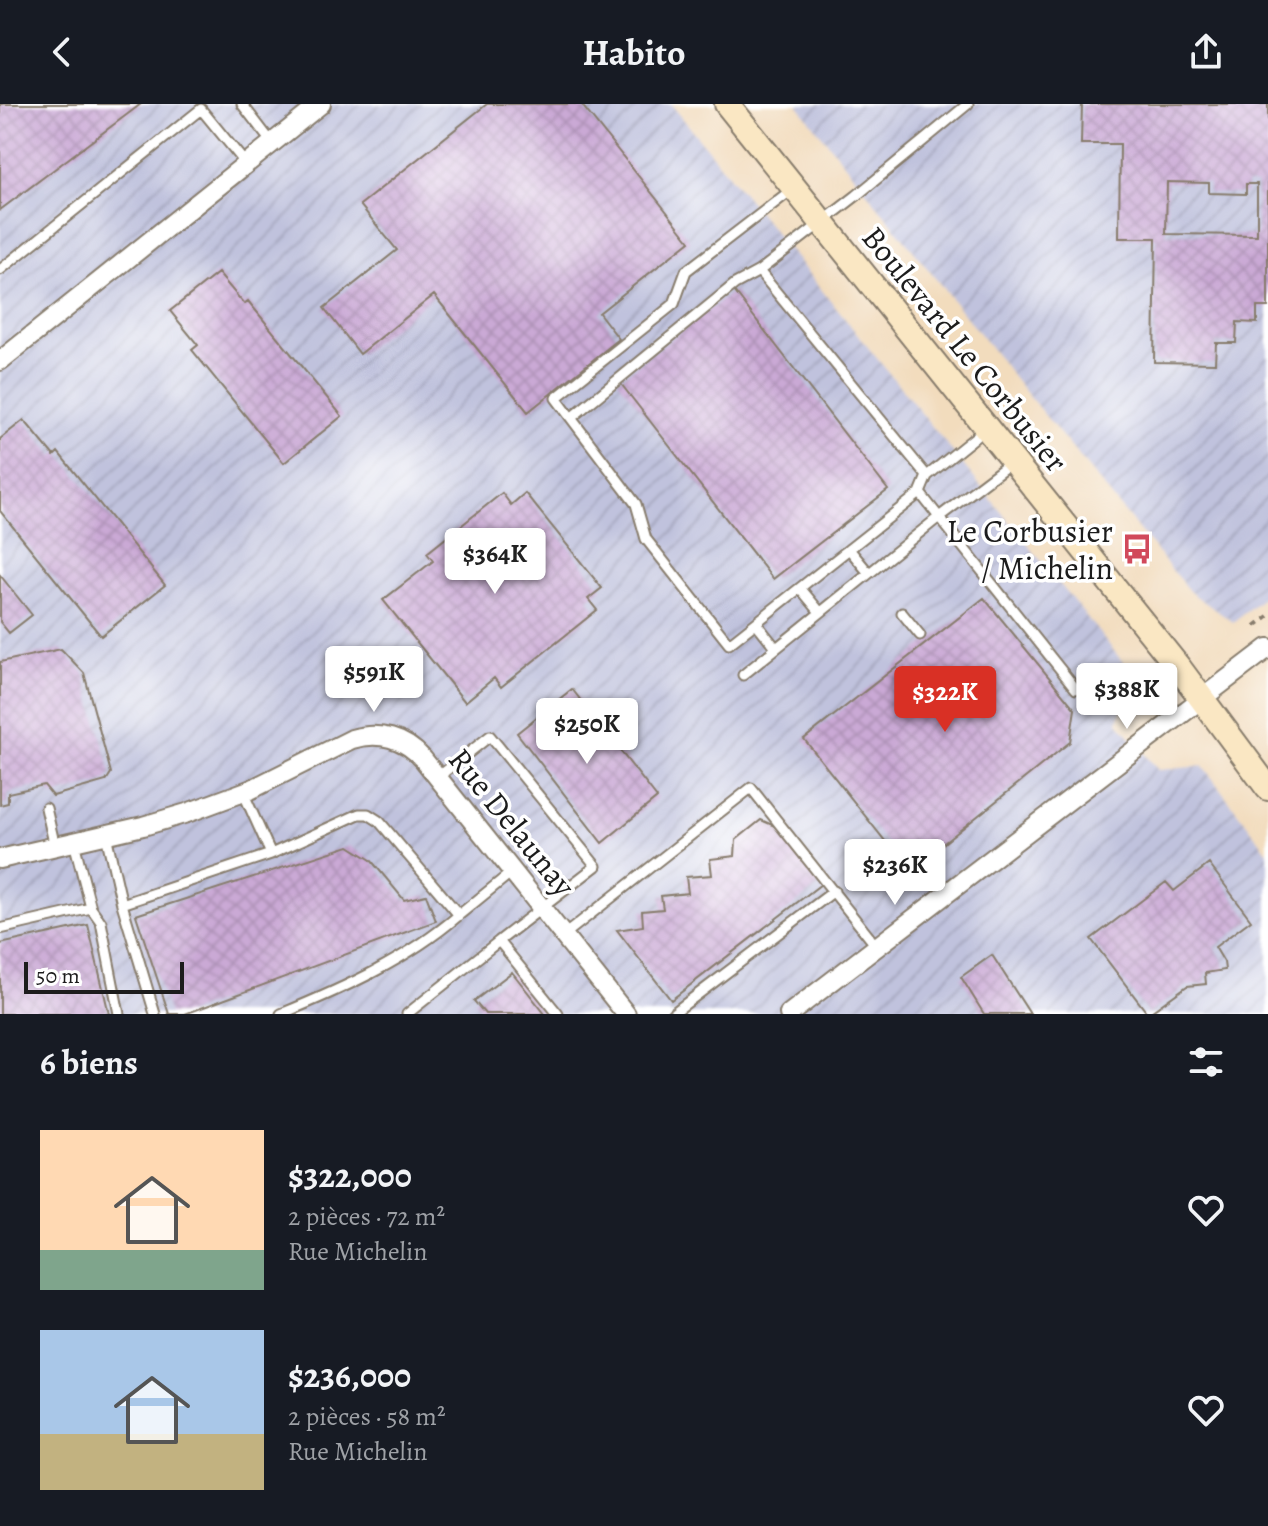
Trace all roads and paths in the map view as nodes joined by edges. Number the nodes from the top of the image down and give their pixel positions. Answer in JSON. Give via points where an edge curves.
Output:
{"nodes":[{"id":1,"x":242,"y":104,"type":"edge"},
{"id":2,"x":321,"y":104,"type":"edge"},
{"id":3,"x":727,"y":104,"type":"edge"},
{"id":4,"x":968,"y":104,"type":"edge"},
{"id":5,"x":199,"y":107,"type":"edge"},
{"id":6,"x":272,"y":143,"type":"junction"},
{"id":7,"x":246,"y":164,"type":"junction"},
{"id":8,"x":794,"y":188,"type":"junction"},
{"id":9,"x":822,"y":222,"type":"junction"},
{"id":10,"x":0,"y":270,"type":"edge"},
{"id":11,"x":759,"y":271,"type":"junction"},
{"id":12,"x":0,"y":361,"type":"edge"},
{"id":13,"x":571,"y":418,"type":"junction"},
{"id":14,"x":987,"y":428,"type":"junction"},
{"id":15,"x":1013,"y":461,"type":"junction"},
{"id":16,"x":927,"y":476,"type":"junction"},
{"id":17,"x":920,"y":493,"type":"junction"},
{"id":18,"x":939,"y":517,"type":"junction"},
{"id":19,"x":849,"y":549,"type":"junction"},
{"id":20,"x":868,"y":572,"type":"junction"},
{"id":21,"x":800,"y":588,"type":"junction"},
{"id":22,"x":820,"y":612,"type":"junction"},
{"id":23,"x":902,"y":613,"type":"dead end"},
{"id":24,"x":1268,"y":616,"type":"edge"},
{"id":25,"x":756,"y":623,"type":"junction"},
{"id":26,"x":1255,"y":626,"type":"dead end"},
{"id":27,"x":920,"y":635,"type":"dead end"},
{"id":28,"x":776,"y":648,"type":"junction"},
{"id":29,"x":1268,"y":648,"type":"edge"},
{"id":30,"x":743,"y":675,"type":"dead end"},
{"id":31,"x":1076,"y":689,"type":"dead end"},
{"id":32,"x":1203,"y":699,"type":"junction"},
{"id":33,"x":438,"y":777,"type":"junction"},
{"id":34,"x":1268,"y":788,"type":"edge"},
{"id":35,"x":243,"y":792,"type":"junction"},
{"id":36,"x":46,"y":808,"type":"dead end"},
{"id":37,"x":106,"y":835,"type":"junction"},
{"id":38,"x":74,"y":842,"type":"junction"},
{"id":39,"x":55,"y":847,"type":"junction"},
{"id":40,"x":271,"y":854,"type":"junction"},
{"id":41,"x":0,"y":859,"type":"edge"},
{"id":42,"x":513,"y":871,"type":"junction"},
{"id":43,"x":834,"y":891,"type":"junction"},
{"id":44,"x":122,"y":904,"type":"junction"},
{"id":45,"x":91,"y":908,"type":"junction"},
{"id":46,"x":542,"y":908,"type":"junction"},
{"id":47,"x":459,"y":915,"type":"junction"},
{"id":48,"x":0,"y":929,"type":"edge"},
{"id":49,"x":564,"y":935,"type":"junction"},
{"id":50,"x":499,"y":941,"type":"junction"},
{"id":51,"x":877,"y":947,"type":"junction"},
{"id":52,"x":119,"y":1014,"type":"edge"},
{"id":53,"x":155,"y":1014,"type":"edge"},
{"id":54,"x":281,"y":1014,"type":"edge"},
{"id":55,"x":407,"y":1014,"type":"edge"},
{"id":56,"x":558,"y":1014,"type":"edge"},
{"id":57,"x":626,"y":1014,"type":"edge"},
{"id":58,"x":672,"y":1014,"type":"edge"},
{"id":59,"x":789,"y":1014,"type":"edge"}],
"edges":[{"from":1,"to":6,"type":"lane"},
{"from":2,"to":6,"type":"street"},
{"from":3,"to":8,"type":"street","name":"Boulevard Le Corbusier"},
{"from":4,"to":9,"type":"lane"},
{"from":5,"to":7,"type":"lane"},
{"from":5,"to":10,"type":"lane"},
{"from":6,"to":7,"type":"street"},
{"from":7,"to":12,"type":"street"},
{"from":8,"to":9,"type":"street","name":"Boulevard Le Corbusier"},
{"from":8,"to":13,"type":"lane","via":[[686,271],[674,304],[556,398]]},
{"from":9,"to":11,"type":"lane"},
{"from":9,"to":14,"type":"street","name":"Boulevard Le Corbusier"},
{"from":11,"to":13,"type":"lane","via":[[735,284]]},
{"from":11,"to":16,"type":"lane"},
{"from":13,"to":25,"type":"lane","via":[[636,504],[646,539],[729,644]]},
{"from":14,"to":15,"type":"street","name":"Boulevard Le Corbusier"},
{"from":14,"to":16,"type":"lane"},
{"from":15,"to":18,"type":"lane"},
{"from":15,"to":32,"type":"street","name":"Boulevard Le Corbusier"},
{"from":16,"to":17,"type":"lane"},
{"from":17,"to":18,"type":"lane"},
{"from":17,"to":19,"type":"lane"},
{"from":18,"to":20,"type":"lane"},
{"from":18,"to":31,"type":"lane"},
{"from":19,"to":20,"type":"lane"},
{"from":19,"to":21,"type":"lane"},
{"from":20,"to":22,"type":"lane"},
{"from":21,"to":22,"type":"lane"},
{"from":21,"to":25,"type":"lane"},
{"from":22,"to":28,"type":"lane"},
{"from":23,"to":27,"type":"lane"},
{"from":24,"to":26,"type":"path"},
{"from":25,"to":28,"type":"lane"},
{"from":28,"to":30,"type":"lane"},
{"from":29,"to":32,"type":"street"},
{"from":32,"to":34,"type":"street","name":"Boulevard Le Corbusier"},
{"from":32,"to":51,"type":"street"},
{"from":33,"to":35,"type":"street","name":"Rue Delaunay","via":[[403,743],[369,735]]},
{"from":33,"to":42,"type":"street","name":"Rue Delaunay"},
{"from":33,"to":46,"type":"lane","via":[[490,736],[596,866]]},
{"from":35,"to":37,"type":"street","name":"Rue Delaunay"},
{"from":35,"to":40,"type":"lane"},
{"from":36,"to":39,"type":"lane"},
{"from":37,"to":38,"type":"street","name":"Rue Delaunay"},
{"from":37,"to":44,"type":"lane"},
{"from":38,"to":39,"type":"street","name":"Rue Delaunay"},
{"from":38,"to":45,"type":"lane"},
{"from":39,"to":41,"type":"street","name":"Rue Delaunay"},
{"from":40,"to":44,"type":"lane"},
{"from":40,"to":47,"type":"lane","via":[[368,814]]},
{"from":42,"to":46,"type":"street","name":"Rue Delaunay"},
{"from":42,"to":47,"type":"lane"},
{"from":43,"to":49,"type":"lane","via":[[751,788]]},
{"from":43,"to":51,"type":"lane"},
{"from":43,"to":58,"type":"lane"},
{"from":44,"to":53,"type":"lane"},
{"from":45,"to":48,"type":"lane"},
{"from":45,"to":52,"type":"lane","via":[[101,922]]},
{"from":46,"to":49,"type":"street","name":"Rue Delaunay"},
{"from":46,"to":50,"type":"lane"},
{"from":47,"to":54,"type":"lane","via":[[355,983]]},
{"from":49,"to":57,"type":"street","name":"Rue Delaunay"},
{"from":50,"to":55,"type":"lane"},
{"from":50,"to":56,"type":"lane"},
{"from":51,"to":59,"type":"street"}]}
